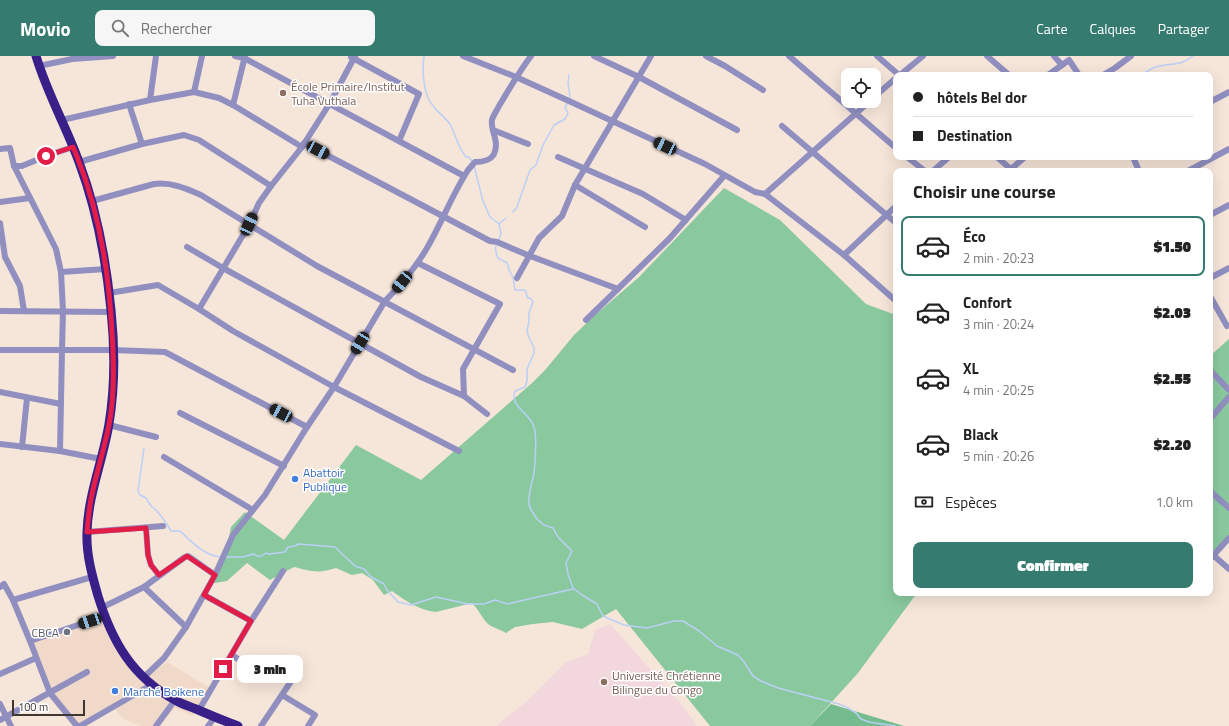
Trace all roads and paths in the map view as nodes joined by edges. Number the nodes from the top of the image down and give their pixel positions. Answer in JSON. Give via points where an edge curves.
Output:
{"nodes":[{"id":1,"x":36,"y":56,"type":"edge"},
{"id":2,"x":113,"y":56,"type":"edge"},
{"id":3,"x":156,"y":56,"type":"edge"},
{"id":4,"x":202,"y":56,"type":"edge"},
{"id":5,"x":235,"y":56,"type":"edge"},
{"id":6,"x":463,"y":56,"type":"edge"},
{"id":7,"x":531,"y":56,"type":"edge"},
{"id":8,"x":594,"y":56,"type":"edge"},
{"id":9,"x":651,"y":56,"type":"edge"},
{"id":10,"x":706,"y":56,"type":"edge"},
{"id":11,"x":789,"y":56,"type":"edge"},
{"id":12,"x":877,"y":56,"type":"edge"},
{"id":13,"x":924,"y":56,"type":"edge"},
{"id":14,"x":987,"y":56,"type":"edge"},
{"id":15,"x":1054,"y":56,"type":"edge"},
{"id":16,"x":1131,"y":56,"type":"edge"},
{"id":17,"x":245,"y":57,"type":"edge"},
{"id":18,"x":353,"y":57,"type":"edge"},
{"id":19,"x":1062,"y":65,"type":"junction"},
{"id":20,"x":39,"y":66,"type":"junction"},
{"id":21,"x":896,"y":72,"type":"edge"},
{"id":22,"x":903,"y":72,"type":"edge"},
{"id":23,"x":1006,"y":72,"type":"edge"},
{"id":24,"x":1052,"y":72,"type":"edge"},
{"id":25,"x":1077,"y":72,"type":"edge"},
{"id":26,"x":1108,"y":72,"type":"edge"},
{"id":27,"x":516,"y":77,"type":"junction"},
{"id":28,"x":639,"y":77,"type":"junction"},
{"id":29,"x":893,"y":81,"type":"edge"},
{"id":30,"x":763,"y":90,"type":"dead end"},
{"id":31,"x":194,"y":92,"type":"junction"},
{"id":32,"x":881,"y":92,"type":"edge"},
{"id":33,"x":1229,"y":92,"type":"edge"},
{"id":34,"x":150,"y":100,"type":"junction"},
{"id":35,"x":1213,"y":100,"type":"edge"},
{"id":36,"x":330,"y":103,"type":"junction"},
{"id":37,"x":130,"y":104,"type":"junction"},
{"id":38,"x":233,"y":105,"type":"junction"},
{"id":39,"x":862,"y":108,"type":"edge"},
{"id":40,"x":856,"y":113,"type":"junction"},
{"id":41,"x":62,"y":120,"type":"junction"},
{"id":42,"x":613,"y":121,"type":"junction"},
{"id":43,"x":782,"y":126,"type":"dead end"},
{"id":44,"x":493,"y":130,"type":"junction"},
{"id":45,"x":738,"y":130,"type":"dead end"},
{"id":46,"x":399,"y":141,"type":"junction"},
{"id":47,"x":142,"y":144,"type":"junction"},
{"id":48,"x":528,"y":144,"type":"dead end"},
{"id":49,"x":303,"y":145,"type":"junction"},
{"id":50,"x":893,"y":145,"type":"edge"},
{"id":51,"x":73,"y":147,"type":"junction"},
{"id":52,"x":1229,"y":149,"type":"edge"},
{"id":53,"x":0,"y":150,"type":"edge"},
{"id":54,"x":814,"y":152,"type":"junction"},
{"id":55,"x":558,"y":156,"type":"dead end"},
{"id":56,"x":1213,"y":156,"type":"edge"},
{"id":57,"x":911,"y":160,"type":"edge"},
{"id":58,"x":946,"y":160,"type":"edge"},
{"id":59,"x":1000,"y":160,"type":"edge"},
{"id":60,"x":1022,"y":160,"type":"edge"},
{"id":61,"x":1205,"y":160,"type":"edge"},
{"id":62,"x":79,"y":162,"type":"junction"},
{"id":63,"x":14,"y":166,"type":"junction"},
{"id":64,"x":585,"y":168,"type":"junction"},
{"id":65,"x":921,"y":168,"type":"edge"},
{"id":66,"x":936,"y":168,"type":"edge"},
{"id":67,"x":1010,"y":168,"type":"edge"},
{"id":68,"x":1014,"y":168,"type":"edge"},
{"id":69,"x":1193,"y":168,"type":"edge"},
{"id":70,"x":464,"y":176,"type":"junction"},
{"id":71,"x":724,"y":176,"type":"junction"},
{"id":72,"x":575,"y":185,"type":"junction"},
{"id":73,"x":271,"y":186,"type":"junction"},
{"id":74,"x":765,"y":194,"type":"junction"},
{"id":75,"x":30,"y":198,"type":"junction"},
{"id":76,"x":92,"y":201,"type":"junction"},
{"id":77,"x":0,"y":202,"type":"edge"},
{"id":78,"x":1229,"y":205,"type":"edge"},
{"id":79,"x":893,"y":209,"type":"edge"},
{"id":80,"x":1213,"y":213,"type":"edge"},
{"id":81,"x":887,"y":215,"type":"junction"},
{"id":82,"x":443,"y":217,"type":"junction"},
{"id":83,"x":686,"y":220,"type":"junction"},
{"id":84,"x":893,"y":220,"type":"edge"},
{"id":85,"x":0,"y":223,"type":"edge"},
{"id":86,"x":249,"y":224,"type":"junction"},
{"id":87,"x":645,"y":227,"type":"dead end"},
{"id":88,"x":187,"y":247,"type":"dead end"},
{"id":89,"x":844,"y":255,"type":"junction"},
{"id":90,"x":530,"y":256,"type":"junction"},
{"id":91,"x":418,"y":263,"type":"junction"},
{"id":92,"x":223,"y":268,"type":"junction"},
{"id":93,"x":1229,"y":268,"type":"edge"},
{"id":94,"x":106,"y":269,"type":"junction"},
{"id":95,"x":61,"y":272,"type":"junction"},
{"id":96,"x":1213,"y":276,"type":"edge"},
{"id":97,"x":517,"y":278,"type":"dead end"},
{"id":98,"x":618,"y":289,"type":"junction"},
{"id":99,"x":109,"y":293,"type":"junction"},
{"id":100,"x":893,"y":297,"type":"edge"},
{"id":101,"x":385,"y":301,"type":"junction"},
{"id":102,"x":1213,"y":301,"type":"edge"},
{"id":103,"x":199,"y":309,"type":"junction"},
{"id":104,"x":0,"y":311,"type":"edge"},
{"id":105,"x":24,"y":311,"type":"junction"},
{"id":106,"x":63,"y":311,"type":"junction"},
{"id":107,"x":112,"y":312,"type":"junction"},
{"id":108,"x":586,"y":320,"type":"dead end"},
{"id":109,"x":1227,"y":326,"type":"dead end"},
{"id":110,"x":360,"y":343,"type":"junction"},
{"id":111,"x":474,"y":349,"type":"junction"},
{"id":112,"x":0,"y":350,"type":"edge"},
{"id":113,"x":62,"y":350,"type":"junction"},
{"id":114,"x":113,"y":350,"type":"junction"},
{"id":115,"x":513,"y":370,"type":"dead end"},
{"id":116,"x":1213,"y":373,"type":"edge"},
{"id":117,"x":334,"y":387,"type":"junction"},
{"id":118,"x":1229,"y":390,"type":"edge"},
{"id":119,"x":0,"y":392,"type":"edge"},
{"id":120,"x":464,"y":396,"type":"junction"},
{"id":121,"x":1229,"y":397,"type":"edge"},
{"id":122,"x":27,"y":398,"type":"junction"},
{"id":123,"x":61,"y":404,"type":"junction"},
{"id":124,"x":180,"y":413,"type":"dead end"},
{"id":125,"x":487,"y":414,"type":"dead end"},
{"id":126,"x":1213,"y":416,"type":"edge"},
{"id":127,"x":109,"y":425,"type":"junction"},
{"id":128,"x":307,"y":427,"type":"junction"},
{"id":129,"x":156,"y":437,"type":"dead end"},
{"id":130,"x":0,"y":444,"type":"edge"},
{"id":131,"x":22,"y":447,"type":"junction"},
{"id":132,"x":60,"y":451,"type":"junction"},
{"id":133,"x":459,"y":451,"type":"dead end"},
{"id":134,"x":164,"y":457,"type":"dead end"},
{"id":135,"x":101,"y":459,"type":"junction"},
{"id":136,"x":284,"y":466,"type":"junction"},
{"id":137,"x":1213,"y":494,"type":"edge"},
{"id":138,"x":1229,"y":508,"type":"edge"},
{"id":139,"x":253,"y":510,"type":"junction"},
{"id":140,"x":163,"y":526,"type":"dead end"},
{"id":141,"x":146,"y":528,"type":"junction"},
{"id":142,"x":87,"y":532,"type":"junction"},
{"id":143,"x":1229,"y":538,"type":"edge"},
{"id":144,"x":1213,"y":556,"type":"edge"},
{"id":145,"x":1213,"y":558,"type":"edge"},
{"id":146,"x":1229,"y":569,"type":"edge"},
{"id":147,"x":283,"y":571,"type":"dead end"},
{"id":148,"x":159,"y":575,"type":"junction"},
{"id":149,"x":215,"y":575,"type":"junction"},
{"id":150,"x":92,"y":577,"type":"junction"},
{"id":151,"x":0,"y":587,"type":"edge"},
{"id":152,"x":144,"y":587,"type":"junction"},
{"id":153,"x":204,"y":595,"type":"junction"},
{"id":154,"x":13,"y":600,"type":"junction"},
{"id":155,"x":103,"y":612,"type":"junction"},
{"id":156,"x":251,"y":621,"type":"junction"},
{"id":157,"x":186,"y":627,"type":"junction"},
{"id":158,"x":30,"y":641,"type":"junction"},
{"id":159,"x":232,"y":656,"type":"junction"},
{"id":160,"x":36,"y":658,"type":"junction"},
{"id":161,"x":298,"y":671,"type":"dead end"},
{"id":162,"x":87,"y":672,"type":"dead end"},
{"id":163,"x":0,"y":674,"type":"edge"},
{"id":164,"x":143,"y":678,"type":"junction"},
{"id":165,"x":265,"y":678,"type":"dead end"},
{"id":166,"x":151,"y":684,"type":"junction"},
{"id":167,"x":50,"y":693,"type":"junction"},
{"id":168,"x":282,"y":695,"type":"junction"},
{"id":169,"x":175,"y":700,"type":"junction"},
{"id":170,"x":0,"y":704,"type":"edge"},
{"id":171,"x":199,"y":710,"type":"junction"},
{"id":172,"x":6,"y":716,"type":"junction"},
{"id":173,"x":215,"y":717,"type":"junction"},
{"id":174,"x":0,"y":720,"type":"edge"},
{"id":175,"x":89,"y":724,"type":"edge"},
{"id":176,"x":11,"y":726,"type":"edge"},
{"id":177,"x":79,"y":726,"type":"edge"},
{"id":178,"x":156,"y":726,"type":"edge"},
{"id":179,"x":208,"y":726,"type":"edge"},
{"id":180,"x":238,"y":726,"type":"edge"},
{"id":181,"x":261,"y":726,"type":"edge"},
{"id":182,"x":308,"y":726,"type":"edge"}],
"edges":[{"from":1,"to":20,"type":"highway"},
{"from":2,"to":20,"type":"street","via":[[72,59]]},
{"from":3,"to":34,"type":"street"},
{"from":4,"to":31,"type":"street"},
{"from":5,"to":17,"type":"street"},
{"from":6,"to":27,"type":"street"},
{"from":7,"to":27,"type":"street"},
{"from":8,"to":28,"type":"street"},
{"from":9,"to":28,"type":"street"},
{"from":10,"to":30,"type":"street"},
{"from":11,"to":40,"type":"street"},
{"from":12,"to":21,"type":"street"},
{"from":13,"to":22,"type":"street"},
{"from":14,"to":23,"type":"street"},
{"from":15,"to":19,"type":"street"},
{"from":16,"to":26,"type":"street"},
{"from":17,"to":36,"type":"street"},
{"from":17,"to":38,"type":"street"},
{"from":18,"to":36,"type":"street"},
{"from":18,"to":46,"type":"street","via":[[419,94]]},
{"from":19,"to":24,"type":"street"},
{"from":19,"to":25,"type":"street","via":[[1069,60]]},
{"from":20,"to":41,"type":"highway"},
{"from":27,"to":42,"type":"street"},
{"from":27,"to":44,"type":"street","via":[[492,120]]},
{"from":28,"to":42,"type":"street"},
{"from":28,"to":45,"type":"street"},
{"from":29,"to":32,"type":"street"},
{"from":31,"to":34,"type":"street"},
{"from":31,"to":38,"type":"street","via":[[219,98]]},
{"from":33,"to":35,"type":"street"},
{"from":34,"to":37,"type":"street"},
{"from":36,"to":46,"type":"street"},
{"from":36,"to":49,"type":"street"},
{"from":37,"to":41,"type":"street"},
{"from":37,"to":47,"type":"street"},
{"from":38,"to":49,"type":"street"},
{"from":39,"to":40,"type":"street"},
{"from":40,"to":50,"type":"street"},
{"from":40,"to":54,"type":"street"},
{"from":41,"to":51,"type":"highway"},
{"from":42,"to":64,"type":"street"},
{"from":42,"to":71,"type":"street","via":[[705,164]]},
{"from":43,"to":54,"type":"street"},
{"from":44,"to":48,"type":"street"},
{"from":44,"to":70,"type":"street","via":[[496,139],[494,154],[474,164]]},
{"from":46,"to":70,"type":"street"},
{"from":47,"to":62,"type":"street"},
{"from":47,"to":73,"type":"street","via":[[184,135],[199,140]]},
{"from":49,"to":73,"type":"street"},
{"from":49,"to":82,"type":"street"},
{"from":51,"to":62,"type":"highway"},
{"from":51,"to":63,"type":"street","via":[[22,166]]},
{"from":52,"to":56,"type":"street"},
{"from":53,"to":63,"type":"street","via":[[10,148]]},
{"from":54,"to":74,"type":"street"},
{"from":54,"to":81,"type":"street"},
{"from":55,"to":64,"type":"street"},
{"from":57,"to":65,"type":"street"},
{"from":58,"to":66,"type":"street"},
{"from":59,"to":67,"type":"street"},
{"from":60,"to":68,"type":"street"},
{"from":61,"to":69,"type":"street"},
{"from":62,"to":76,"type":"highway"},
{"from":63,"to":75,"type":"street"},
{"from":64,"to":72,"type":"street"},
{"from":64,"to":83,"type":"street","via":[[643,194]]},
{"from":70,"to":82,"type":"street"},
{"from":71,"to":74,"type":"street","via":[[755,192]]},
{"from":71,"to":83,"type":"street"},
{"from":72,"to":87,"type":"street"},
{"from":72,"to":90,"type":"street","via":[[562,216],[539,238]]},
{"from":73,"to":86,"type":"street"},
{"from":74,"to":89,"type":"street"},
{"from":75,"to":77,"type":"street"},
{"from":75,"to":95,"type":"street","via":[[56,249]]},
{"from":76,"to":86,"type":"street","via":[[162,183],[182,186]]},
{"from":76,"to":94,"type":"highway"},
{"from":78,"to":80,"type":"street"},
{"from":79,"to":81,"type":"street"},
{"from":81,"to":84,"type":"street"},
{"from":81,"to":89,"type":"street"},
{"from":82,"to":90,"type":"street","via":[[490,241]]},
{"from":82,"to":91,"type":"street"},
{"from":83,"to":98,"type":"street"},
{"from":85,"to":105,"type":"street","via":[[5,257],[20,286]]},
{"from":86,"to":92,"type":"street"},
{"from":86,"to":101,"type":"street","via":[[317,266]]},
{"from":88,"to":92,"type":"street"},
{"from":89,"to":100,"type":"street"},
{"from":90,"to":97,"type":"street"},
{"from":90,"to":98,"type":"street"},
{"from":91,"to":101,"type":"street"},
{"from":91,"to":111,"type":"street","via":[[500,304]]},
{"from":92,"to":103,"type":"street"},
{"from":92,"to":110,"type":"street"},
{"from":93,"to":96,"type":"street"},
{"from":94,"to":95,"type":"street"},
{"from":94,"to":99,"type":"highway"},
{"from":95,"to":106,"type":"street"},
{"from":98,"to":108,"type":"street"},
{"from":99,"to":103,"type":"street","via":[[158,285]]},
{"from":99,"to":107,"type":"highway"},
{"from":101,"to":110,"type":"street"},
{"from":101,"to":111,"type":"street"},
{"from":102,"to":109,"type":"street"},
{"from":103,"to":117,"type":"street","via":[[233,331]]},
{"from":104,"to":105,"type":"street"},
{"from":105,"to":106,"type":"street"},
{"from":106,"to":107,"type":"street"},
{"from":106,"to":113,"type":"street"},
{"from":107,"to":114,"type":"highway"},
{"from":110,"to":117,"type":"street"},
{"from":110,"to":120,"type":"street","via":[[421,377]]},
{"from":111,"to":115,"type":"street"},
{"from":111,"to":120,"type":"street","via":[[463,369]]},
{"from":112,"to":113,"type":"street"},
{"from":113,"to":114,"type":"street"},
{"from":113,"to":123,"type":"street"},
{"from":114,"to":127,"type":"highway","via":[[113,390]]},
{"from":114,"to":128,"type":"street","via":[[165,352]]},
{"from":116,"to":118,"type":"street"},
{"from":117,"to":128,"type":"street"},
{"from":117,"to":133,"type":"street"},
{"from":119,"to":122,"type":"street"},
{"from":120,"to":125,"type":"street"},
{"from":121,"to":126,"type":"street"},
{"from":122,"to":123,"type":"street"},
{"from":122,"to":131,"type":"street"},
{"from":123,"to":132,"type":"street"},
{"from":124,"to":136,"type":"street"},
{"from":127,"to":129,"type":"street"},
{"from":127,"to":135,"type":"highway"},
{"from":128,"to":136,"type":"street"},
{"from":130,"to":131,"type":"street"},
{"from":131,"to":132,"type":"street"},
{"from":132,"to":135,"type":"street"},
{"from":134,"to":139,"type":"street"},
{"from":135,"to":142,"type":"highway","via":[[91,500]]},
{"from":136,"to":139,"type":"street"},
{"from":137,"to":138,"type":"street"},
{"from":139,"to":149,"type":"street","via":[[233,535]]},
{"from":140,"to":141,"type":"street"},
{"from":141,"to":142,"type":"street"},
{"from":141,"to":148,"type":"street","via":[[148,555],[151,565]]},
{"from":142,"to":150,"type":"highway"},
{"from":143,"to":144,"type":"street"},
{"from":145,"to":146,"type":"street"},
{"from":147,"to":156,"type":"street"},
{"from":148,"to":149,"type":"street","via":[[187,556]]},
{"from":148,"to":152,"type":"street"},
{"from":149,"to":153,"type":"street"},
{"from":150,"to":154,"type":"street"},
{"from":150,"to":155,"type":"highway"},
{"from":151,"to":154,"type":"street","via":[[4,584]]},
{"from":152,"to":155,"type":"street"},
{"from":152,"to":157,"type":"street"},
{"from":153,"to":156,"type":"street"},
{"from":153,"to":157,"type":"street"},
{"from":154,"to":158,"type":"street"},
{"from":155,"to":158,"type":"street"},
{"from":155,"to":164,"type":"highway","via":[[120,647]]},
{"from":156,"to":159,"type":"street"},
{"from":157,"to":164,"type":"street","via":[[164,658]]},
{"from":158,"to":160,"type":"street"},
{"from":159,"to":165,"type":"street"},
{"from":159,"to":171,"type":"street"},
{"from":160,"to":163,"type":"street"},
{"from":160,"to":167,"type":"street"},
{"from":161,"to":168,"type":"street"},
{"from":162,"to":167,"type":"street"},
{"from":164,"to":166,"type":"highway"},
{"from":166,"to":169,"type":"highway"},
{"from":166,"to":175,"type":"street"},
{"from":167,"to":172,"type":"street"},
{"from":167,"to":177,"type":"street"},
{"from":168,"to":181,"type":"street"},
{"from":168,"to":182,"type":"street","via":[[315,715]]},
{"from":169,"to":171,"type":"highway"},
{"from":169,"to":178,"type":"street"},
{"from":170,"to":172,"type":"street"},
{"from":171,"to":173,"type":"highway"},
{"from":172,"to":174,"type":"street"},
{"from":172,"to":176,"type":"street"},
{"from":173,"to":179,"type":"street"},
{"from":173,"to":180,"type":"highway"},
{"from":175,"to":177,"type":"street"}]}
